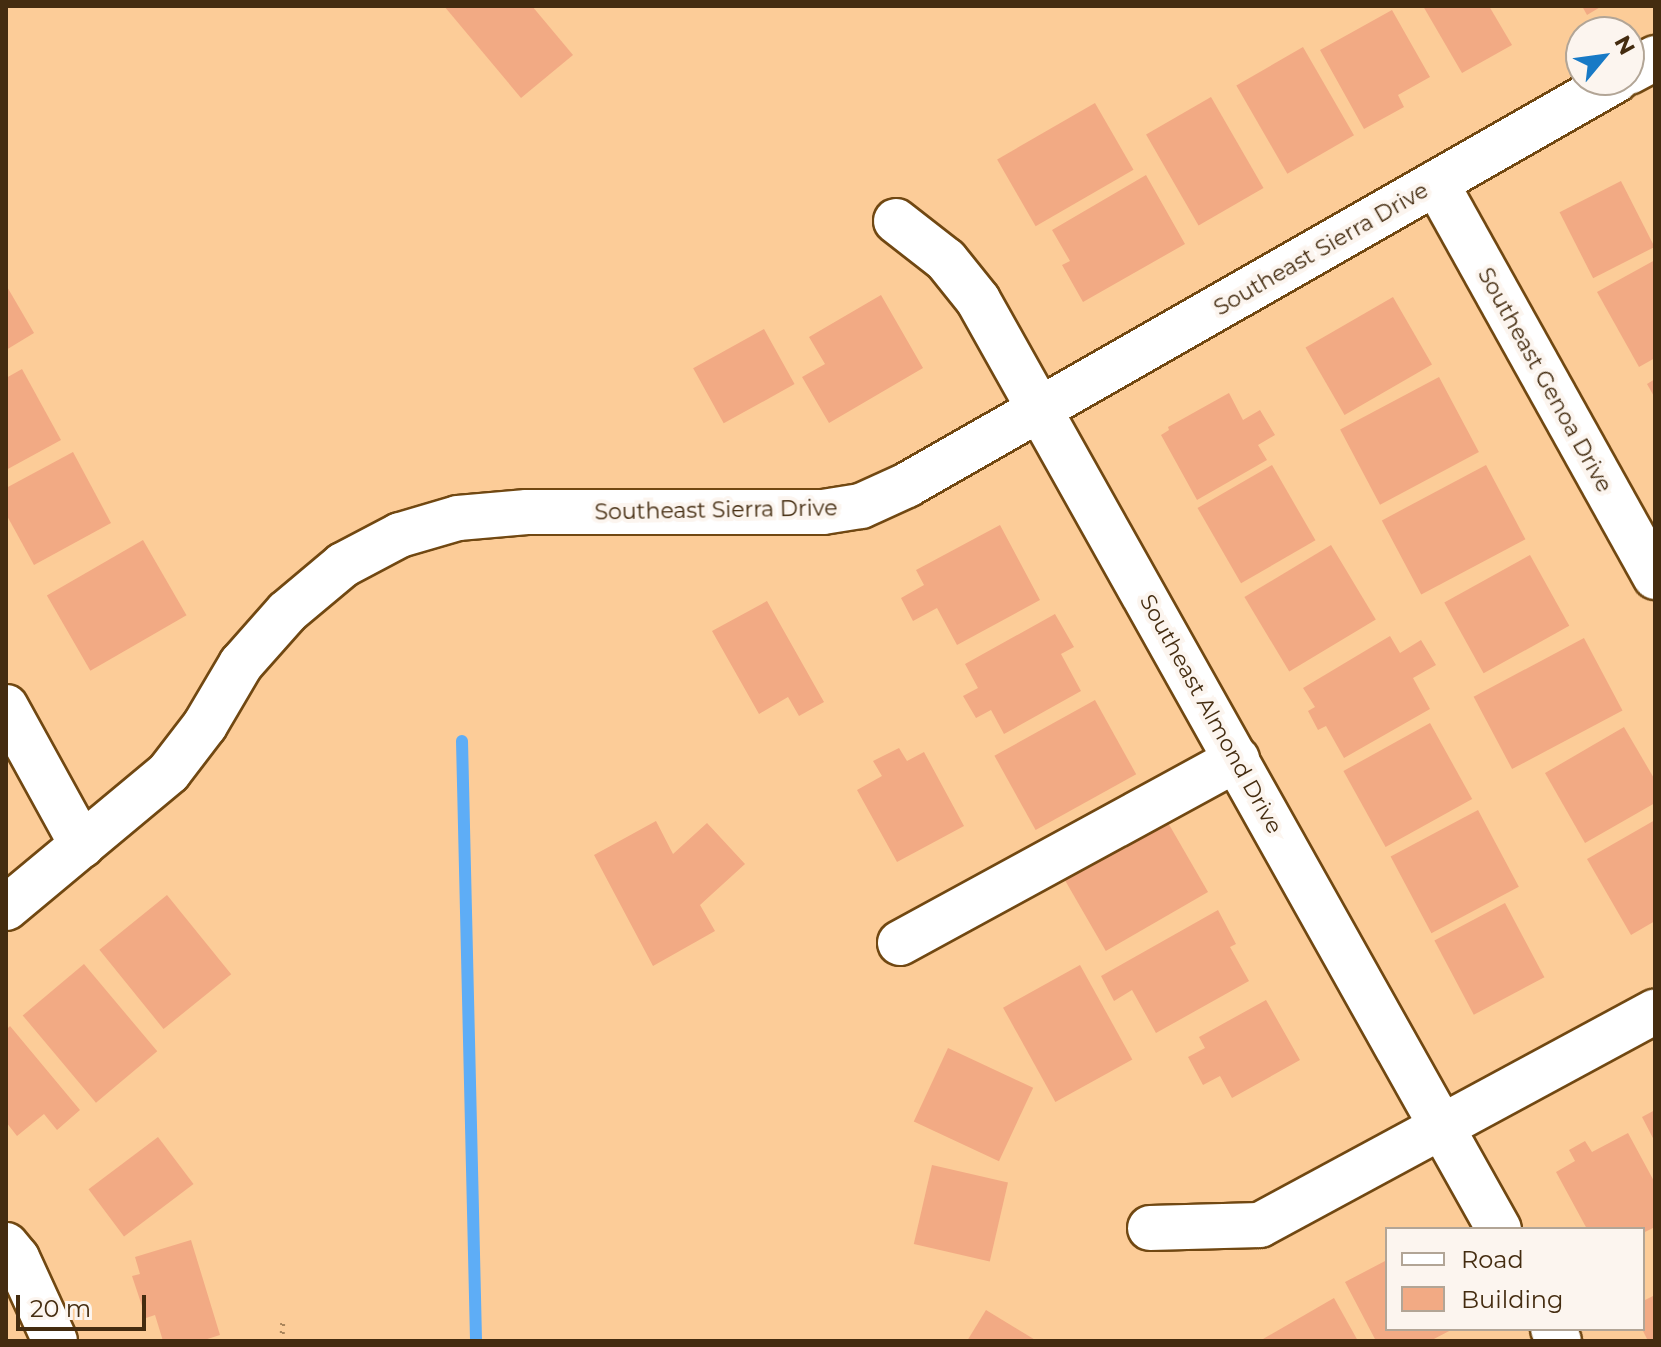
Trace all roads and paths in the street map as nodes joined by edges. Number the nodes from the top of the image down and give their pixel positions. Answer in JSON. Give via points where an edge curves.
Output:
{"nodes":[{"id":1,"x":1588,"y":96,"type":"edge"},
{"id":2,"x":1436,"y":183,"type":"junction"},
{"id":3,"x":896,"y":221,"type":"dead end"},
{"id":4,"x":1039,"y":410,"type":"junction"},
{"id":5,"x":1653,"y":571,"type":"edge"},
{"id":6,"x":6,"y":707,"type":"edge"},
{"id":7,"x":1237,"y":759,"type":"junction"},
{"id":8,"x":82,"y":845,"type":"junction"},
{"id":9,"x":6,"y":908,"type":"edge"},
{"id":10,"x":900,"y":943,"type":"dead end"},
{"id":11,"x":1655,"y":1011,"type":"edge"},
{"id":12,"x":1444,"y":1128,"type":"junction"},
{"id":13,"x":1498,"y":1227,"type":"edge"},
{"id":14,"x":1150,"y":1228,"type":"dead end"},
{"id":15,"x":6,"y":1245,"type":"edge"},
{"id":16,"x":283,"y":1318,"type":"dead end"},
{"id":17,"x":55,"y":1341,"type":"edge"},
{"id":18,"x":282,"y":1341,"type":"edge"}],
"edges":[{"from":1,"to":2,"type":"street","name":"Southeast Sierra Drive"},
{"from":2,"to":4,"type":"street","name":"Southeast Sierra Drive"},
{"from":2,"to":5,"type":"street","name":"Southeast Genoa Drive"},
{"from":3,"to":4,"type":"street","name":"Southeast Almond Drive","via":[[946,260],[978,300]]},
{"from":4,"to":7,"type":"street","name":"Southeast Almond Drive"},
{"from":4,"to":8,"type":"street","name":"Southeast Sierra Drive","via":[[861,506],[823,512],[527,512],[458,518],[400,535],[343,565],[287,612],[241,664],[169,772]]},
{"from":6,"to":8,"type":"street"},
{"from":7,"to":10,"type":"street"},
{"from":7,"to":12,"type":"street","name":"Southeast Almond Drive"},
{"from":8,"to":9,"type":"street","name":"Southeast Sierra Drive"},
{"from":11,"to":12,"type":"street"},
{"from":12,"to":13,"type":"street","name":"Southeast Almond Drive"},
{"from":12,"to":14,"type":"street","via":[[1260,1225]]},
{"from":15,"to":17,"type":"street"},
{"from":16,"to":18,"type":"path"}]}
